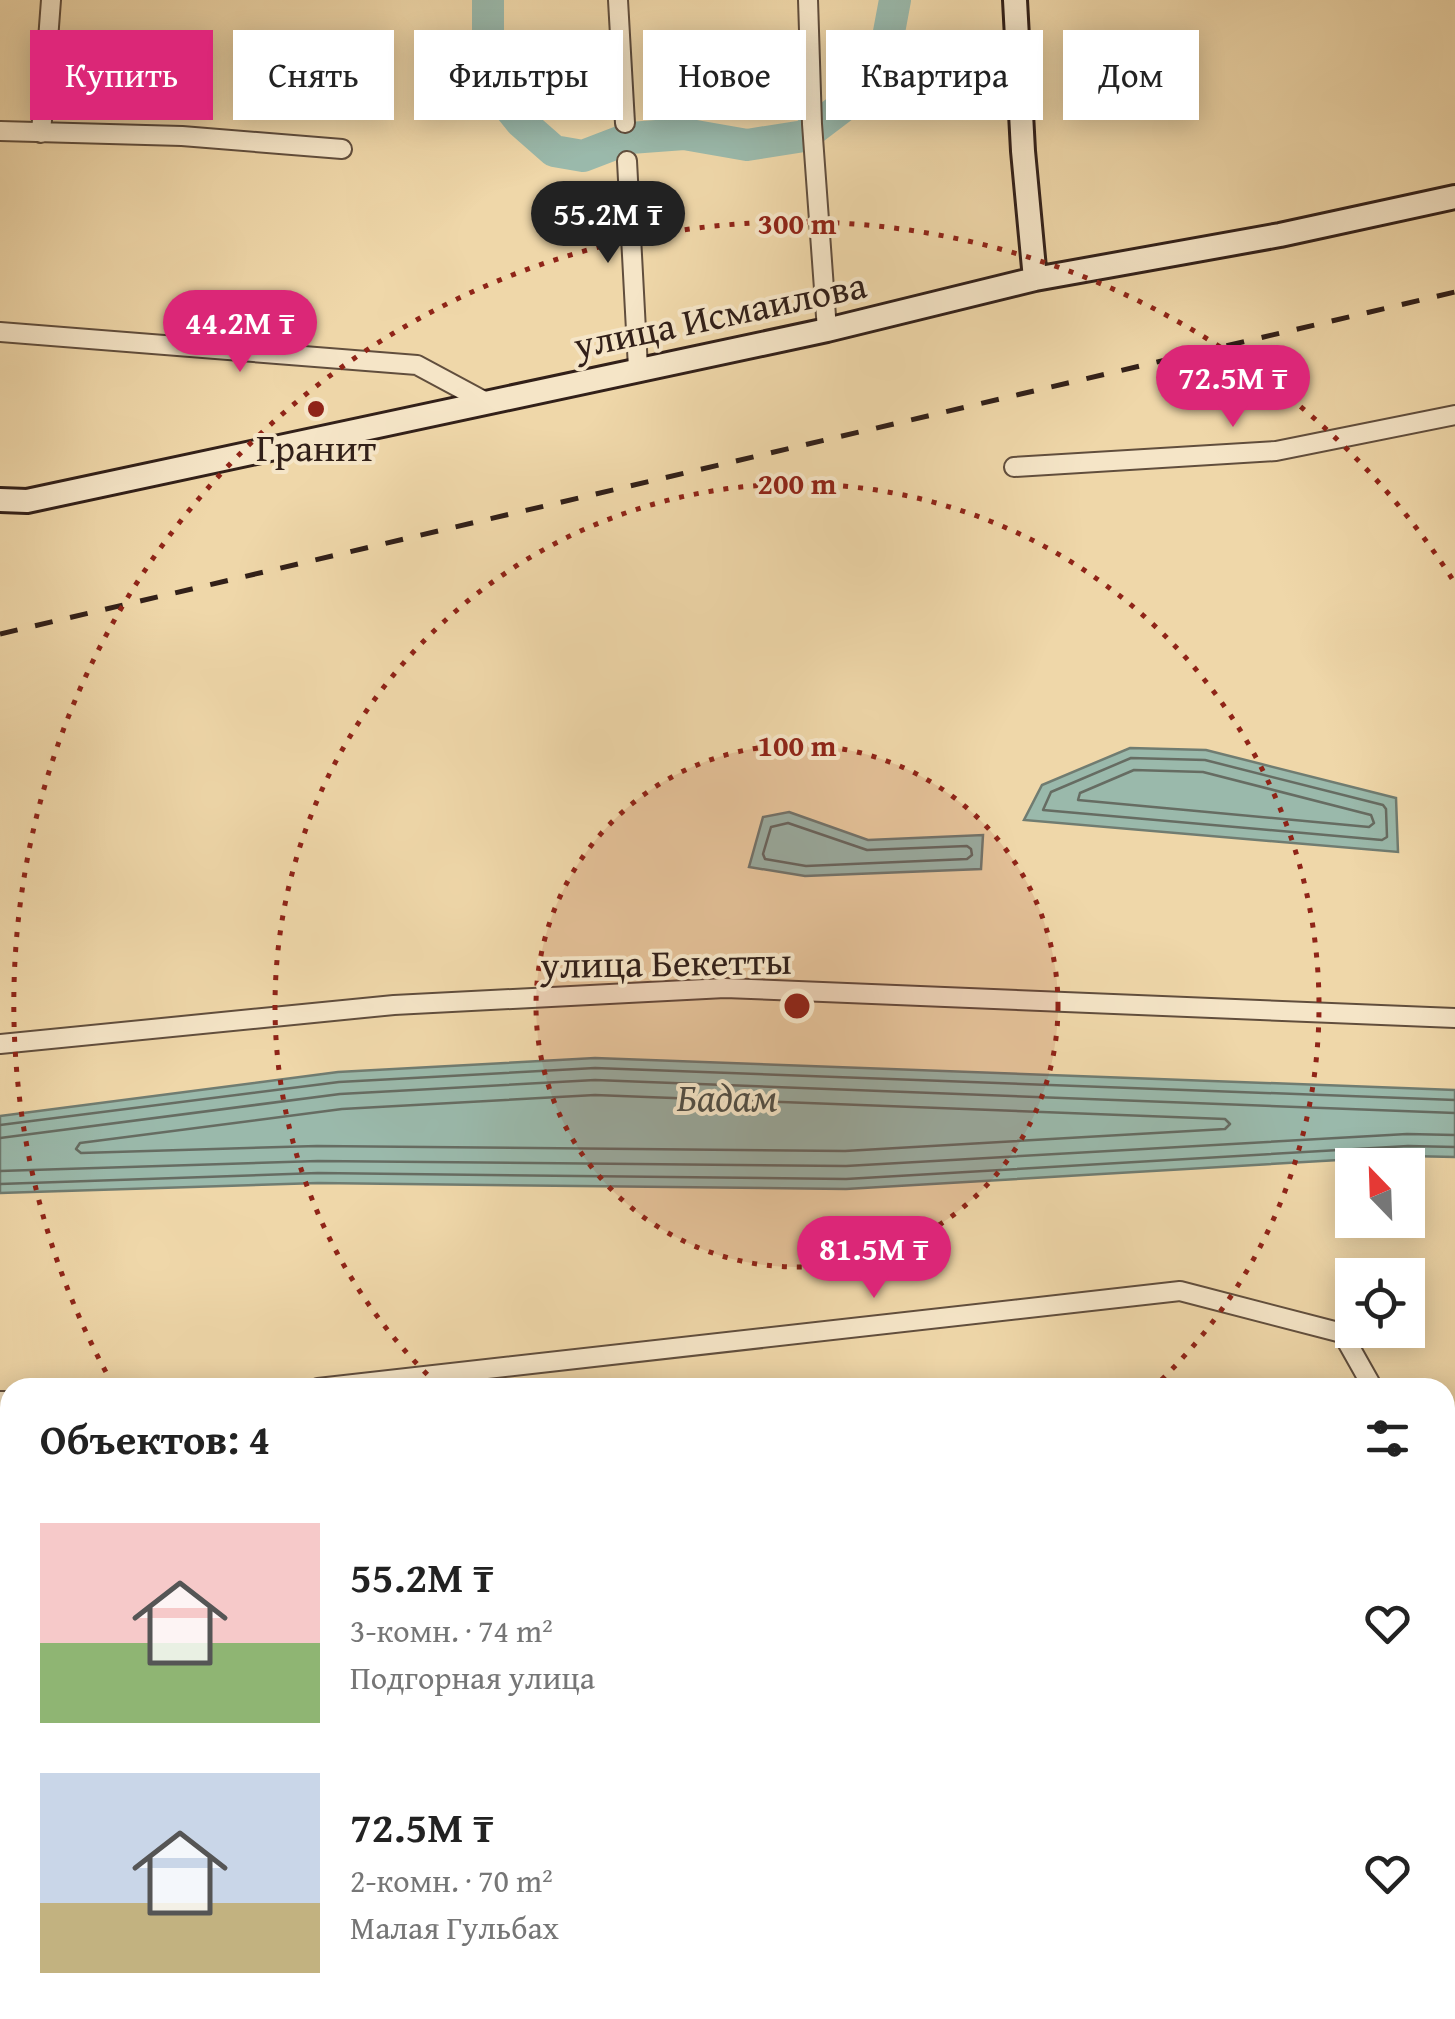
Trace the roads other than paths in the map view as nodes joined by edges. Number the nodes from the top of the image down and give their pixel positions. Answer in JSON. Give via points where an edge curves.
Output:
{"nodes":[{"id":1,"x":51,"y":0,"type":"edge"},
{"id":2,"x":618,"y":0,"type":"edge"},
{"id":3,"x":808,"y":0,"type":"edge"},
{"id":4,"x":1015,"y":0,"type":"edge"},
{"id":5,"x":625,"y":124,"type":"dead end"},
{"id":6,"x":0,"y":131,"type":"edge"},
{"id":7,"x":42,"y":133,"type":"junction"},
{"id":8,"x":342,"y":149,"type":"dead end"},
{"id":9,"x":626,"y":161,"type":"dead end"},
{"id":10,"x":1455,"y":197,"type":"edge"},
{"id":11,"x":1036,"y":279,"type":"junction"},
{"id":12,"x":827,"y":330,"type":"junction"},
{"id":13,"x":0,"y":332,"type":"edge"},
{"id":14,"x":638,"y":368,"type":"junction"},
{"id":15,"x":484,"y":402,"type":"junction"},
{"id":16,"x":1455,"y":414,"type":"edge"},
{"id":17,"x":1014,"y":466,"type":"dead end"},
{"id":18,"x":0,"y":500,"type":"edge"},
{"id":19,"x":1455,"y":1018,"type":"edge"},
{"id":20,"x":0,"y":1044,"type":"edge"},
{"id":21,"x":408,"y":1378,"type":"edge"},
{"id":22,"x":1367,"y":1378,"type":"edge"}],
"edges":[{"from":1,"to":7,"type":"street"},
{"from":2,"to":5,"type":"street"},
{"from":3,"to":12,"type":"street"},
{"from":4,"to":11,"type":"main road"},
{"from":6,"to":7,"type":"street"},
{"from":7,"to":8,"type":"street"},
{"from":9,"to":14,"type":"street"},
{"from":10,"to":11,"type":"main road","name":"улица Исмаилова"},
{"from":11,"to":12,"type":"main road","name":"улица Исмаилова"},
{"from":12,"to":14,"type":"main road","name":"улица Исмаилова"},
{"from":13,"to":15,"type":"street","via":[[417,364]]},
{"from":14,"to":15,"type":"main road","name":"улица Исмаилова"},
{"from":15,"to":18,"type":"main road","name":"улица Исмаилова","via":[[27,501]]},
{"from":16,"to":17,"type":"street","via":[[1276,452]]},
{"from":19,"to":20,"type":"street","name":"улица Бекетты","via":[[725,988],[394,1005]]},
{"from":21,"to":22,"type":"street","via":[[1180,1292],[1342,1333]]}]}
